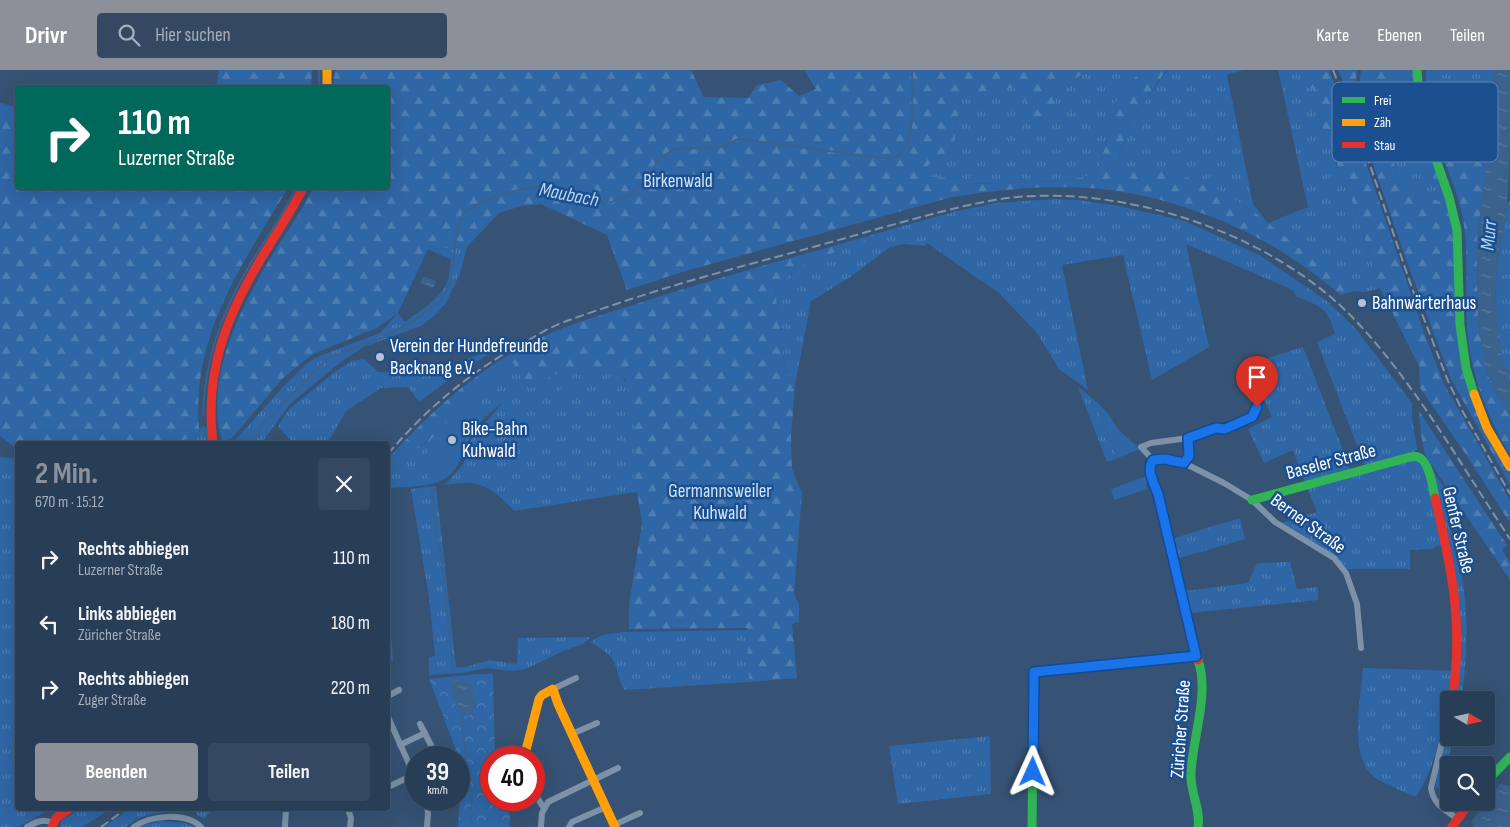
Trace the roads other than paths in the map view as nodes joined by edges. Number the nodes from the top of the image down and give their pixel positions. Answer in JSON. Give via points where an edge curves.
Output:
{"nodes":[{"id":1,"x":327,"y":70,"type":"edge"},
{"id":2,"x":327,"y":85,"type":"edge"},
{"id":3,"x":1437,"y":162,"type":"edge"},
{"id":4,"x":302,"y":190,"type":"edge"},
{"id":5,"x":1257,"y":407,"type":"dead end"},
{"id":6,"x":1188,"y":438,"type":"junction"},
{"id":7,"x":213,"y":441,"type":"edge"},
{"id":8,"x":1419,"y":457,"type":"joint"},
{"id":9,"x":1153,"y":460,"type":"junction"},
{"id":10,"x":1184,"y":463,"type":"junction"},
{"id":11,"x":1510,"y":466,"type":"edge"},
{"id":12,"x":1252,"y":500,"type":"junction"},
{"id":13,"x":1361,"y":648,"type":"dead end"},
{"id":14,"x":1196,"y":656,"type":"junction"},
{"id":15,"x":576,"y":678,"type":"dead end"},
{"id":16,"x":553,"y":689,"type":"junction"},
{"id":17,"x":399,"y":690,"type":"dead end"},
{"id":18,"x":1453,"y":691,"type":"edge"},
{"id":19,"x":390,"y":695,"type":"edge"},
{"id":20,"x":390,"y":722,"type":"edge"},
{"id":21,"x":597,"y":723,"type":"dead end"},
{"id":22,"x":420,"y":724,"type":"dead end"},
{"id":23,"x":425,"y":733,"type":"junction"},
{"id":24,"x":572,"y":734,"type":"junction"},
{"id":25,"x":400,"y":744,"type":"junction"},
{"id":26,"x":432,"y":746,"type":"edge"},
{"id":27,"x":527,"y":746,"type":"edge"},
{"id":28,"x":1441,"y":746,"type":"edge"},
{"id":29,"x":405,"y":756,"type":"edge"},
{"id":30,"x":1510,"y":756,"type":"edge"},
{"id":31,"x":618,"y":768,"type":"dead end"},
{"id":32,"x":1495,"y":772,"type":"edge"},
{"id":33,"x":594,"y":780,"type":"junction"},
{"id":34,"x":405,"y":781,"type":"edge"},
{"id":35,"x":390,"y":786,"type":"edge"},
{"id":36,"x":545,"y":806,"type":"edge"},
{"id":37,"x":606,"y":807,"type":"junction"},
{"id":38,"x":66,"y":811,"type":"edge"},
{"id":39,"x":286,"y":811,"type":"edge"},
{"id":40,"x":349,"y":811,"type":"edge"},
{"id":41,"x":428,"y":811,"type":"edge"},
{"id":42,"x":544,"y":811,"type":"edge"},
{"id":43,"x":1464,"y":811,"type":"edge"},
{"id":44,"x":640,"y":813,"type":"dead end"},
{"id":45,"x":1455,"y":823,"type":"edge"},
{"id":46,"x":53,"y":825,"type":"edge"},
{"id":47,"x":615,"y":826,"type":"edge"},
{"id":48,"x":27,"y":827,"type":"edge"},
{"id":49,"x":134,"y":827,"type":"edge"},
{"id":50,"x":201,"y":827,"type":"edge"},
{"id":51,"x":285,"y":827,"type":"edge"},
{"id":52,"x":350,"y":827,"type":"edge"},
{"id":53,"x":427,"y":827,"type":"edge"},
{"id":54,"x":541,"y":827,"type":"edge"},
{"id":55,"x":569,"y":827,"type":"edge"},
{"id":56,"x":1032,"y":827,"type":"edge"},
{"id":57,"x":1198,"y":827,"type":"edge"}],
"edges":[{"from":1,"to":2,"type":"street"},
{"from":3,"to":11,"type":"street","via":[[1456,226],[1460,337],[1466,366],[1479,410],[1495,445]]},
{"from":4,"to":7,"type":"street","via":[[247,283],[218,354],[210,403]]},
{"from":5,"to":6,"type":"street","via":[[1252,417],[1225,429],[1216,428]]},
{"from":6,"to":9,"type":"street","via":[[1141,447]]},
{"from":6,"to":10,"type":"street","via":[[1189,456]]},
{"from":8,"to":12,"type":"street","name":"Baseler Straße"},
{"from":8,"to":18,"type":"street","name":"Genfer Straße","via":[[1425,462],[1449,558],[1457,613]]},
{"from":9,"to":10,"type":"street"},
{"from":9,"to":14,"type":"street","name":"Züricher Straße","via":[[1150,469]]},
{"from":10,"to":12,"type":"street","name":"Berner Straße"},
{"from":12,"to":13,"type":"street","name":"Berner Straße","via":[[1275,522],[1340,564],[1356,604]]},
{"from":14,"to":56,"type":"street","via":[[1034,672]]},
{"from":14,"to":57,"type":"street","name":"Züricher Straße","via":[[1201,667],[1202,684],[1191,777]]},
{"from":15,"to":16,"type":"street"},
{"from":16,"to":24,"type":"street"},
{"from":16,"to":27,"type":"street","via":[[539,699]]},
{"from":17,"to":19,"type":"street"},
{"from":20,"to":25,"type":"street"},
{"from":21,"to":24,"type":"street"},
{"from":22,"to":23,"type":"street"},
{"from":23,"to":25,"type":"street"},
{"from":23,"to":26,"type":"street"},
{"from":24,"to":33,"type":"street"},
{"from":25,"to":29,"type":"street"},
{"from":28,"to":45,"type":"street","via":[[1432,794]]},
{"from":30,"to":32,"type":"street"},
{"from":31,"to":33,"type":"street"},
{"from":33,"to":36,"type":"street","via":[[554,798]]},
{"from":33,"to":37,"type":"street"},
{"from":34,"to":35,"type":"street"},
{"from":37,"to":47,"type":"street"},
{"from":37,"to":55,"type":"street","via":[[572,822]]},
{"from":38,"to":46,"type":"street","via":[[56,818]]},
{"from":39,"to":51,"type":"street"},
{"from":40,"to":52,"type":"street"},
{"from":41,"to":53,"type":"street"},
{"from":42,"to":54,"type":"street"},
{"from":43,"to":45,"type":"street"},
{"from":44,"to":47,"type":"street"},
{"from":46,"to":48,"type":"street","via":[[47,820],[40,820]]},
{"from":49,"to":50,"type":"street","via":[[158,817],[191,820]]}]}
